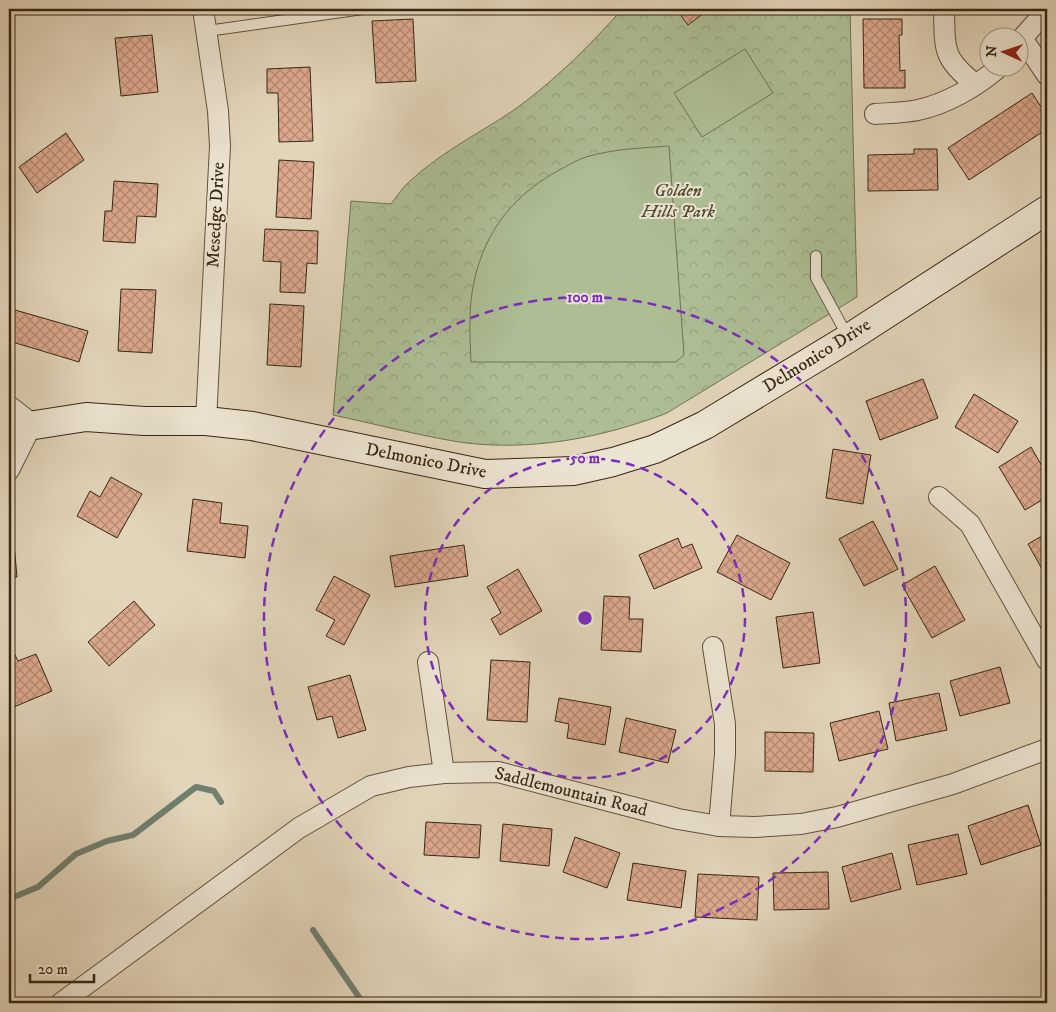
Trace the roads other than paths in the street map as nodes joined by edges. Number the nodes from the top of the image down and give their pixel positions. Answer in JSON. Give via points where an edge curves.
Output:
{"nodes":[{"id":1,"x":203,"y":9,"type":"edge"},
{"id":2,"x":363,"y":9,"type":"edge"},
{"id":3,"x":944,"y":9,"type":"edge"},
{"id":4,"x":1047,"y":10,"type":"edge"},
{"id":5,"x":207,"y":31,"type":"junction"},
{"id":6,"x":1028,"y":31,"type":"edge"},
{"id":7,"x":1028,"y":50,"type":"edge"},
{"id":8,"x":1047,"y":75,"type":"edge"},
{"id":9,"x":984,"y":78,"type":"edge"},
{"id":10,"x":975,"y":84,"type":"junction"},
{"id":11,"x":875,"y":114,"type":"dead end"},
{"id":12,"x":1047,"y":210,"type":"edge"},
{"id":13,"x":816,"y":256,"type":"dead end"},
{"id":14,"x":848,"y":338,"type":"junction"},
{"id":15,"x":9,"y":406,"type":"edge"},
{"id":16,"x":206,"y":421,"type":"junction"},
{"id":17,"x":20,"y":426,"type":"edge"},
{"id":18,"x":9,"y":470,"type":"edge"},
{"id":19,"x":939,"y":497,"type":"dead end"},
{"id":20,"x":713,"y":647,"type":"dead end"},
{"id":21,"x":1047,"y":660,"type":"edge"},
{"id":22,"x":428,"y":662,"type":"dead end"},
{"id":23,"x":1047,"y":750,"type":"edge"},
{"id":24,"x":444,"y":773,"type":"junction"},
{"id":25,"x":719,"y":826,"type":"junction"},
{"id":26,"x":61,"y":1003,"type":"edge"}],
"edges":[{"from":1,"to":5,"type":"street","name":"Mesedge Drive"},
{"from":2,"to":5,"type":"lane"},
{"from":3,"to":10,"type":"street","via":[[946,54],[955,68]]},
{"from":4,"to":6,"type":"street"},
{"from":5,"to":16,"type":"street","name":"Mesedge Drive","via":[[220,146]]},
{"from":7,"to":8,"type":"street"},
{"from":9,"to":10,"type":"street"},
{"from":10,"to":11,"type":"street","via":[[940,103],[917,110]]},
{"from":12,"to":14,"type":"street","name":"Delmonico Drive"},
{"from":13,"to":14,"type":"lane","via":[[816,278]]},
{"from":14,"to":16,"type":"street","name":"Delmonico Drive","via":[[705,425],[655,450],[573,471],[485,474],[252,426]]},
{"from":15,"to":17,"type":"street"},
{"from":16,"to":17,"type":"street","name":"Delmonico Drive","via":[[86,417]]},
{"from":17,"to":18,"type":"street"},
{"from":19,"to":21,"type":"street","via":[[970,524]]},
{"from":20,"to":25,"type":"street","via":[[725,724]]},
{"from":22,"to":24,"type":"street"},
{"from":23,"to":25,"type":"street","name":"Saddlemountain Road","via":[[953,784],[837,817],[801,824]]},
{"from":24,"to":25,"type":"street","name":"Saddlemountain Road","via":[[498,772],[678,819]]},
{"from":24,"to":26,"type":"street","name":"Saddlemountain Road","via":[[371,786],[299,828]]}]}
